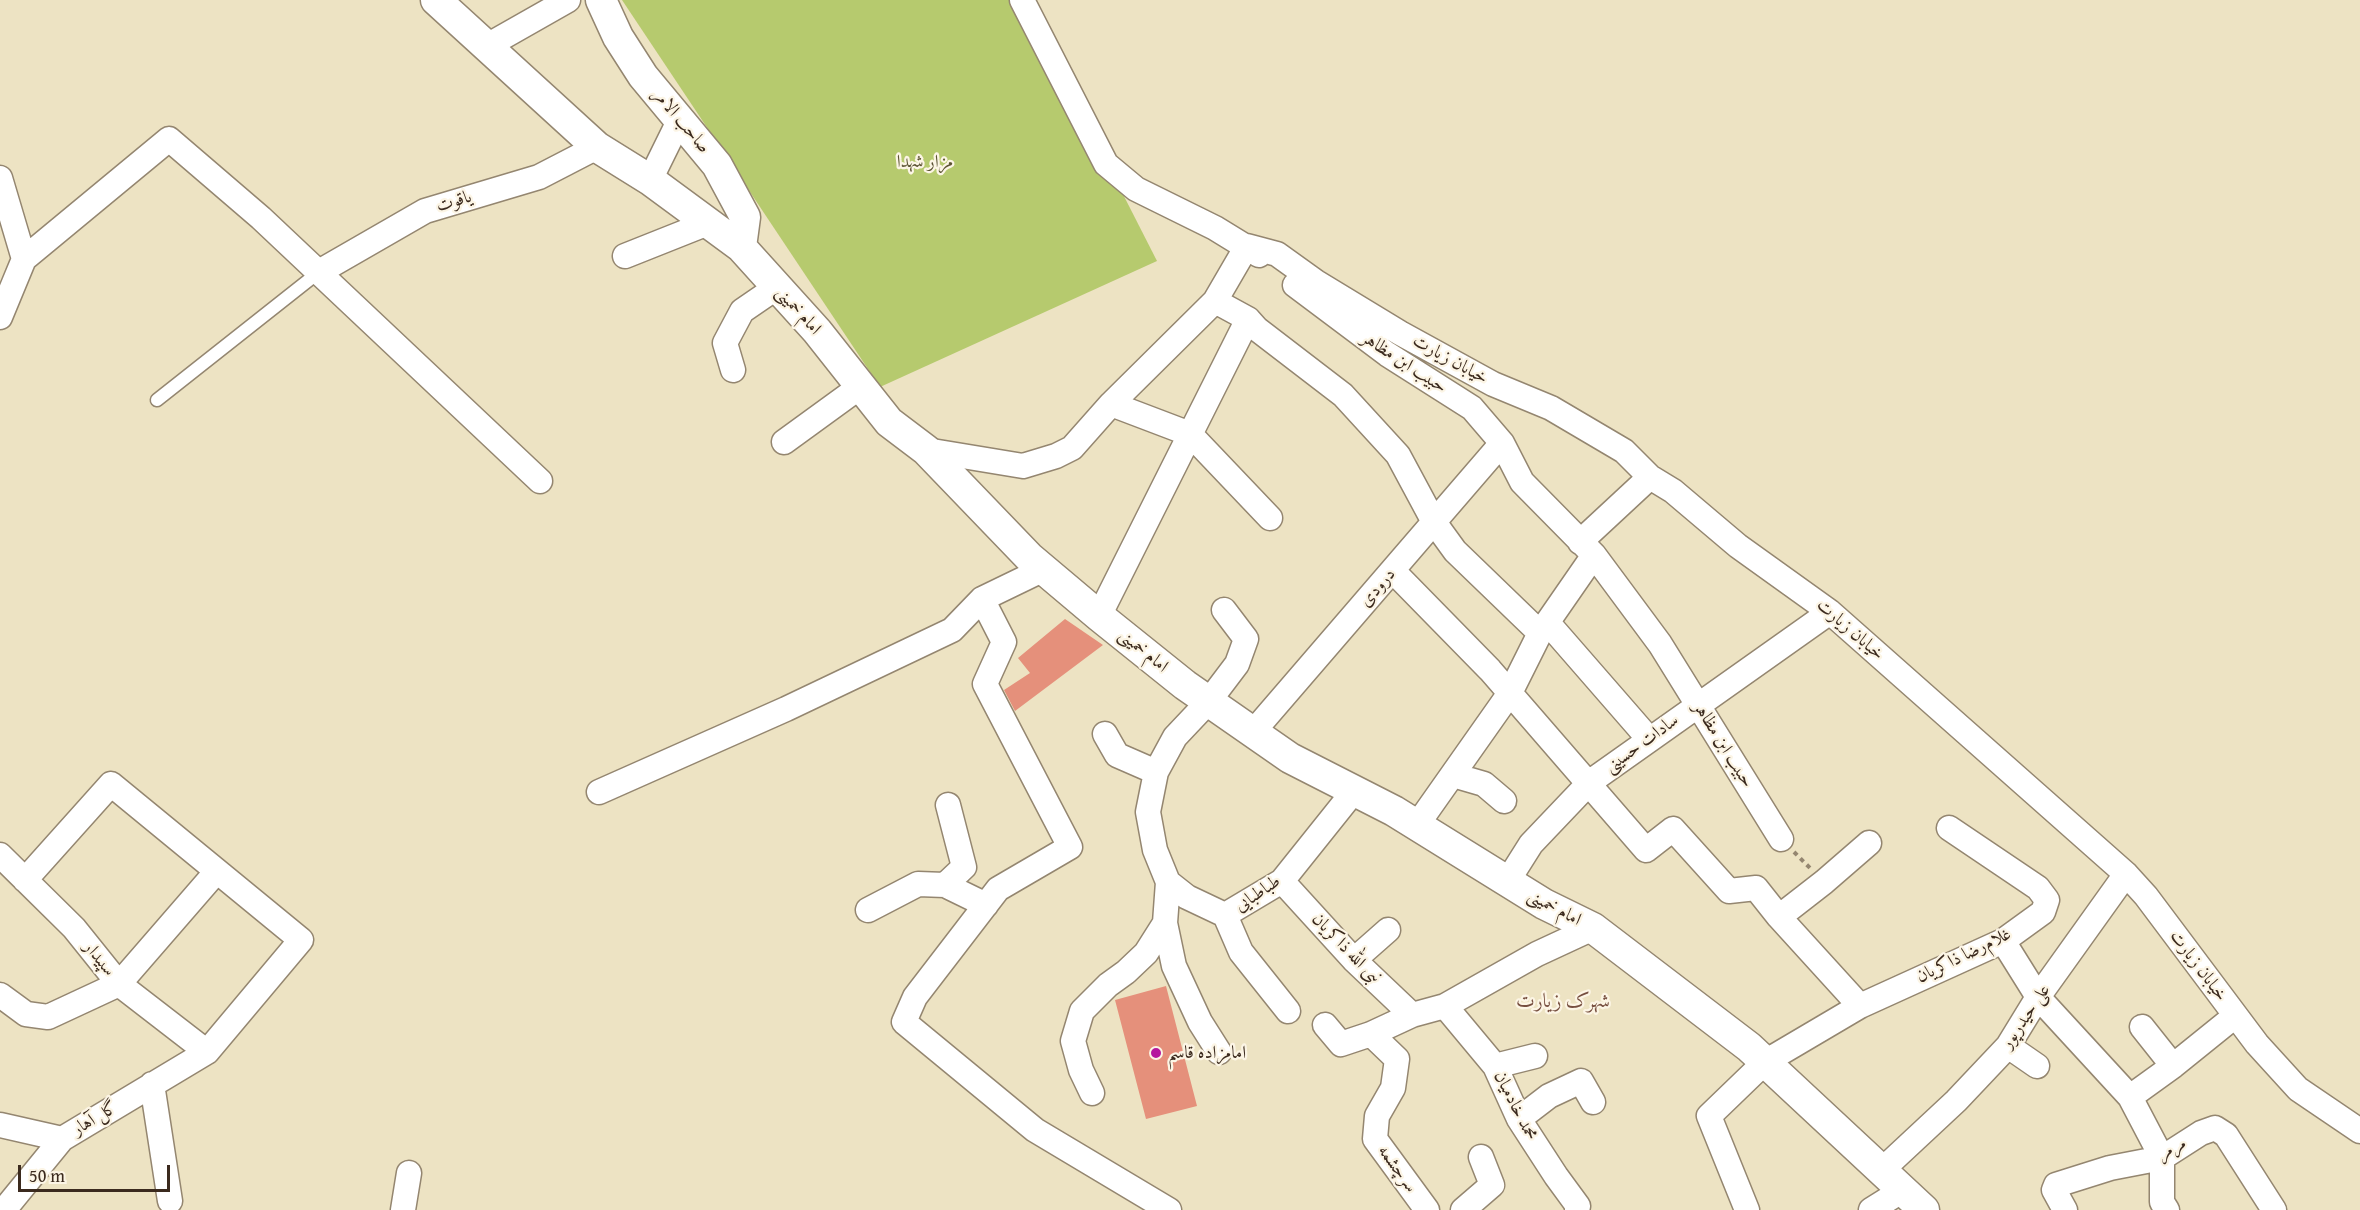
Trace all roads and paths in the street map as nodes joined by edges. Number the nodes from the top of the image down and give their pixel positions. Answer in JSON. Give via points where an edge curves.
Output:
{"nodes":[{"id":1,"x":436,"y":0,"type":"edge"},
{"id":2,"x":568,"y":0,"type":"edge"},
{"id":3,"x":601,"y":0,"type":"edge"},
{"id":4,"x":1022,"y":0,"type":"edge"},
{"id":5,"x":487,"y":46,"type":"junction"},
{"id":6,"x":680,"y":119,"type":"junction"},
{"id":7,"x":597,"y":147,"type":"junction"},
{"id":8,"x":0,"y":178,"type":"edge"},
{"id":9,"x":650,"y":180,"type":"junction"},
{"id":10,"x":708,"y":223,"type":"junction"},
{"id":11,"x":1247,"y":246,"type":"junction"},
{"id":12,"x":741,"y":247,"type":"junction"},
{"id":13,"x":626,"y":256,"type":"dead end"},
{"id":14,"x":24,"y":259,"type":"junction"},
{"id":15,"x":319,"y":272,"type":"junction"},
{"id":16,"x":777,"y":287,"type":"junction"},
{"id":17,"x":1215,"y":301,"type":"junction"},
{"id":18,"x":0,"y":317,"type":"edge"},
{"id":19,"x":1248,"y":319,"type":"junction"},
{"id":20,"x":733,"y":370,"type":"dead end"},
{"id":21,"x":861,"y":386,"type":"junction"},
{"id":22,"x":157,"y":400,"type":"dead end"},
{"id":23,"x":1111,"y":404,"type":"junction"},
{"id":24,"x":1190,"y":434,"type":"junction"},
{"id":25,"x":784,"y":442,"type":"dead end"},
{"id":26,"x":1502,"y":443,"type":"junction"},
{"id":27,"x":926,"y":450,"type":"junction"},
{"id":28,"x":1650,"y":477,"type":"junction"},
{"id":29,"x":540,"y":481,"type":"dead end"},
{"id":30,"x":1270,"y":518,"type":"dead end"},
{"id":31,"x":1434,"y":522,"type":"junction"},
{"id":32,"x":1587,"y":549,"type":"junction"},
{"id":33,"x":1044,"y":569,"type":"junction"},
{"id":34,"x":1393,"y":571,"type":"junction"},
{"id":35,"x":982,"y":599,"type":"junction"},
{"id":36,"x":1224,"y":610,"type":"dead end"},
{"id":37,"x":1830,"y":612,"type":"junction"},
{"id":38,"x":1099,"y":616,"type":"junction"},
{"id":39,"x":1544,"y":628,"type":"junction"},
{"id":40,"x":1510,"y":693,"type":"junction"},
{"id":41,"x":1209,"y":701,"type":"junction"},
{"id":42,"x":1698,"y":704,"type":"junction"},
{"id":43,"x":1254,"y":732,"type":"junction"},
{"id":44,"x":1105,"y":734,"type":"dead end"},
{"id":45,"x":1649,"y":739,"type":"junction"},
{"id":46,"x":1156,"y":772,"type":"junction"},
{"id":47,"x":1453,"y":775,"type":"junction"},
{"id":48,"x":1590,"y":782,"type":"junction"},
{"id":49,"x":1354,"y":791,"type":"junction"},
{"id":50,"x":599,"y":792,"type":"dead end"},
{"id":51,"x":1504,"y":801,"type":"dead end"},
{"id":52,"x":948,"y":806,"type":"dead end"},
{"id":53,"x":1417,"y":825,"type":"junction"},
{"id":54,"x":1949,"y":828,"type":"dead end"},
{"id":55,"x":1781,"y":839,"type":"joint"},
{"id":56,"x":1869,"y":843,"type":"dead end"},
{"id":57,"x":0,"y":855,"type":"edge"},
{"id":58,"x":217,"y":871,"type":"junction"},
{"id":59,"x":2126,"y":874,"type":"junction"},
{"id":60,"x":25,"y":880,"type":"junction"},
{"id":61,"x":1282,"y":881,"type":"junction"},
{"id":62,"x":1168,"y":882,"type":"junction"},
{"id":63,"x":1507,"y":882,"type":"junction"},
{"id":64,"x":1824,"y":882,"type":"junction"},
{"id":65,"x":945,"y":885,"type":"junction"},
{"id":66,"x":986,"y":905,"type":"junction"},
{"id":67,"x":868,"y":910,"type":"dead end"},
{"id":68,"x":1226,"y":915,"type":"junction"},
{"id":69,"x":1779,"y":917,"type":"junction"},
{"id":70,"x":1165,"y":923,"type":"junction"},
{"id":71,"x":1593,"y":928,"type":"junction"},
{"id":72,"x":1388,"y":930,"type":"dead end"},
{"id":73,"x":2002,"y":941,"type":"junction"},
{"id":74,"x":1354,"y":960,"type":"junction"},
{"id":75,"x":119,"y":984,"type":"junction"},
{"id":76,"x":0,"y":995,"type":"edge"},
{"id":77,"x":2038,"y":997,"type":"junction"},
{"id":78,"x":1445,"y":1006,"type":"junction"},
{"id":79,"x":1860,"y":1006,"type":"junction"},
{"id":80,"x":1288,"y":1011,"type":"dead end"},
{"id":81,"x":1412,"y":1015,"type":"junction"},
{"id":82,"x":2235,"y":1016,"type":"junction"},
{"id":83,"x":1325,"y":1025,"type":"dead end"},
{"id":84,"x":2142,"y":1027,"type":"dead end"},
{"id":85,"x":1371,"y":1034,"type":"junction"},
{"id":86,"x":2008,"y":1047,"type":"junction"},
{"id":87,"x":207,"y":1052,"type":"junction"},
{"id":88,"x":1219,"y":1052,"type":"dead end"},
{"id":89,"x":1535,"y":1056,"type":"dead end"},
{"id":90,"x":1765,"y":1062,"type":"junction"},
{"id":91,"x":1495,"y":1065,"type":"junction"},
{"id":92,"x":2037,"y":1066,"type":"dead end"},
{"id":93,"x":2173,"y":1066,"type":"junction"},
{"id":94,"x":152,"y":1084,"type":"junction"},
{"id":95,"x":1092,"y":1093,"type":"dead end"},
{"id":96,"x":2130,"y":1097,"type":"junction"},
{"id":97,"x":1593,"y":1102,"type":"dead end"},
{"id":98,"x":1519,"y":1119,"type":"junction"},
{"id":99,"x":0,"y":1125,"type":"edge"},
{"id":100,"x":2360,"y":1131,"type":"edge"},
{"id":101,"x":62,"y":1138,"type":"junction"},
{"id":102,"x":1481,"y":1157,"type":"dead end"},
{"id":103,"x":2162,"y":1158,"type":"junction"},
{"id":104,"x":1882,"y":1170,"type":"junction"},
{"id":105,"x":409,"y":1173,"type":"dead end"},
{"id":106,"x":1914,"y":1200,"type":"edge"},
{"id":107,"x":170,"y":1201,"type":"dead end"},
{"id":108,"x":1142,"y":1203,"type":"edge"},
{"id":109,"x":4,"y":1210,"type":"edge"},
{"id":110,"x":403,"y":1210,"type":"edge"},
{"id":111,"x":1169,"y":1210,"type":"edge"},
{"id":112,"x":1427,"y":1210,"type":"edge"},
{"id":113,"x":1463,"y":1210,"type":"edge"},
{"id":114,"x":1577,"y":1210,"type":"edge"},
{"id":115,"x":1747,"y":1210,"type":"edge"},
{"id":116,"x":1871,"y":1210,"type":"edge"},
{"id":117,"x":2065,"y":1210,"type":"edge"},
{"id":118,"x":2167,"y":1210,"type":"edge"},
{"id":119,"x":2274,"y":1210,"type":"edge"}],
"edges":[{"from":1,"to":5,"type":"street","name":"امام خمینی"},
{"from":2,"to":5,"type":"street"},
{"from":3,"to":6,"type":"street","name":"صاحب الامر","via":[[618,37],[643,76]]},
{"from":4,"to":11,"type":"street","via":[[1106,164],[1136,189]]},
{"from":5,"to":7,"type":"street","name":"امام خمینی"},
{"from":6,"to":9,"type":"street"},
{"from":6,"to":12,"type":"street","name":"صاحب الامر","via":[[717,165],[745,217]]},
{"from":7,"to":9,"type":"street","name":"امام خمینی"},
{"from":7,"to":15,"type":"street","name":"یاقوت","via":[[539,177],[425,211]]},
{"from":8,"to":14,"type":"street"},
{"from":9,"to":10,"type":"street","name":"امام خمینی"},
{"from":10,"to":12,"type":"street","name":"امام خمینی"},
{"from":10,"to":13,"type":"street"},
{"from":11,"to":17,"type":"street"},
{"from":11,"to":26,"type":"street","name":"حبیب ابن مظاهر","via":[[1359,333],[1472,408]]},
{"from":11,"to":28,"type":"street","name":"خیابان زیارت","via":[[1277,254],[1400,333],[1493,384],[1551,408],[1624,451]]},
{"from":12,"to":16,"type":"street","name":"امام خمینی"},
{"from":14,"to":15,"type":"street","via":[[169,139]]},
{"from":14,"to":18,"type":"street"},
{"from":15,"to":22,"type":"lane"},
{"from":15,"to":29,"type":"street"},
{"from":16,"to":20,"type":"street","via":[[742,311],[725,343]]},
{"from":16,"to":21,"type":"street","name":"امام خمینی"},
{"from":17,"to":19,"type":"street"},
{"from":17,"to":23,"type":"street"},
{"from":19,"to":24,"type":"street"},
{"from":19,"to":31,"type":"street","via":[[1359,412],[1398,455]]},
{"from":21,"to":25,"type":"street"},
{"from":21,"to":27,"type":"street","name":"امام خمینی","via":[[889,422]]},
{"from":23,"to":24,"type":"street"},
{"from":23,"to":27,"type":"street","via":[[1072,448],[1023,466]]},
{"from":24,"to":30,"type":"street"},
{"from":24,"to":38,"type":"street"},
{"from":26,"to":31,"type":"street","name":"درودی"},
{"from":26,"to":32,"type":"street","name":"حبیب ابن مظاهر","via":[[1522,482]]},
{"from":27,"to":33,"type":"street","name":"امام خمینی"},
{"from":28,"to":32,"type":"street"},
{"from":28,"to":37,"type":"street","name":"خیابان زیارت"},
{"from":31,"to":34,"type":"street","name":"درودی"},
{"from":31,"to":39,"type":"street","via":[[1455,551]]},
{"from":32,"to":39,"type":"street"},
{"from":32,"to":42,"type":"street","name":"حبیب ابن مظاهر","via":[[1660,644]]},
{"from":33,"to":35,"type":"street"},
{"from":33,"to":38,"type":"street","name":"امام خمینی"},
{"from":34,"to":40,"type":"street"},
{"from":34,"to":43,"type":"street","name":"درودی"},
{"from":35,"to":50,"type":"street","via":[[952,630]]},
{"from":35,"to":66,"type":"street","via":[[1004,642],[985,684],[1070,847],[998,889]]},
{"from":36,"to":41,"type":"street","via":[[1246,639],[1237,664]]},
{"from":37,"to":42,"type":"street","name":"سادات حسینی"},
{"from":37,"to":59,"type":"street","name":"خیابان زیارت"},
{"from":38,"to":41,"type":"street","name":"امام خمینی"},
{"from":39,"to":40,"type":"street"},
{"from":39,"to":45,"type":"street"},
{"from":40,"to":47,"type":"street"},
{"from":40,"to":48,"type":"street"},
{"from":41,"to":43,"type":"street","name":"امام خمینی"},
{"from":41,"to":46,"type":"street","via":[[1175,737]]},
{"from":42,"to":45,"type":"street","name":"سادات حسینی"},
{"from":42,"to":55,"type":"street","name":"حبیب ابن مظاهر"},
{"from":43,"to":49,"type":"street","name":"امام خمینی","via":[[1290,758]]},
{"from":44,"to":46,"type":"street","via":[[1117,755]]},
{"from":45,"to":48,"type":"street","name":"سادات حسینی"},
{"from":46,"to":62,"type":"street","via":[[1148,812],[1155,850]]},
{"from":47,"to":51,"type":"street","via":[[1484,784]]},
{"from":47,"to":53,"type":"street"},
{"from":48,"to":63,"type":"street","name":"سادات حسینی","via":[[1531,844]]},
{"from":48,"to":69,"type":"street","via":[[1646,850],[1673,829],[1729,891],[1756,888]]},
{"from":49,"to":53,"type":"street","name":"امام خمینی"},
{"from":49,"to":61,"type":"street","name":"طباطبایی"},
{"from":52,"to":65,"type":"street","via":[[964,867]]},
{"from":53,"to":63,"type":"street","name":"امام خمینی"},
{"from":54,"to":73,"type":"street","name":"غلام‌رضا ذاکریان","via":[[2038,888],[2047,900],[2043,912]]},
{"from":55,"to":64,"type":"path"},
{"from":56,"to":64,"type":"street"},
{"from":57,"to":60,"type":"street","name":"سپیدار"},
{"from":58,"to":60,"type":"street","via":[[111,784]]},
{"from":58,"to":75,"type":"street"},
{"from":58,"to":87,"type":"street","via":[[301,939]]},
{"from":59,"to":77,"type":"street","name":"علی حیدرپور"},
{"from":59,"to":82,"type":"street","name":"خیابان زیارت"},
{"from":60,"to":75,"type":"street","name":"سپیدار","via":[[74,927]]},
{"from":61,"to":68,"type":"street","name":"طباطبایی"},
{"from":61,"to":74,"type":"street","name":"نبی الله ذاکریان"},
{"from":62,"to":68,"type":"street","name":"طباطبایی","via":[[1187,897]]},
{"from":62,"to":70,"type":"street"},
{"from":63,"to":71,"type":"street","name":"امام خمینی"},
{"from":64,"to":69,"type":"street"},
{"from":65,"to":66,"type":"street"},
{"from":65,"to":67,"type":"street","via":[[918,884]]},
{"from":66,"to":108,"type":"street","via":[[915,997],[904,1022],[1035,1130]]},
{"from":68,"to":80,"type":"street","via":[[1241,952]]},
{"from":69,"to":79,"type":"street"},
{"from":70,"to":88,"type":"street","via":[[1174,966]]},
{"from":70,"to":95,"type":"street","via":[[1146,953],[1082,1011],[1073,1041]]},
{"from":71,"to":78,"type":"street","via":[[1537,954]]},
{"from":71,"to":90,"type":"street","name":"امام خمینی"},
{"from":72,"to":74,"type":"street"},
{"from":73,"to":77,"type":"street"},
{"from":73,"to":79,"type":"street","name":"غلام‌رضا ذاکریان"},
{"from":74,"to":81,"type":"street","name":"نبی الله ذاکریان"},
{"from":75,"to":76,"type":"street","via":[[48,1017],[26,1014]]},
{"from":75,"to":87,"type":"street","name":"سپیدار"},
{"from":77,"to":86,"type":"street","name":"علی حیدرپور"},
{"from":77,"to":96,"type":"street"},
{"from":78,"to":81,"type":"street"},
{"from":78,"to":91,"type":"street","name":"محمد خادمیان"},
{"from":79,"to":90,"type":"street","name":"غلام‌رضا ذاکریان"},
{"from":81,"to":85,"type":"street"},
{"from":82,"to":93,"type":"street"},
{"from":82,"to":100,"type":"street","name":"خیابان زیارت","via":[[2298,1089]]},
{"from":83,"to":85,"type":"street","via":[[1341,1044]]},
{"from":84,"to":93,"type":"street"},
{"from":85,"to":112,"type":"street","name":"سرچشمه","via":[[1397,1059],[1393,1089],[1377,1116],[1375,1139]]},
{"from":86,"to":92,"type":"street"},
{"from":86,"to":104,"type":"street","name":"علی حیدرپور"},
{"from":87,"to":94,"type":"street","name":"گل آهار"},
{"from":89,"to":91,"type":"street"},
{"from":90,"to":104,"type":"street","name":"امام خمینی"},
{"from":90,"to":115,"type":"street","name":"غلام‌رضا ذاکریان","via":[[1709,1116]]},
{"from":91,"to":98,"type":"street","name":"محمد خادمیان"},
{"from":93,"to":96,"type":"street"},
{"from":94,"to":101,"type":"street","name":"گل آهار"},
{"from":94,"to":107,"type":"street"},
{"from":96,"to":103,"type":"street"},
{"from":97,"to":98,"type":"street","via":[[1581,1081],[1549,1096]]},
{"from":98,"to":114,"type":"street","name":"محمد خادمیان"},
{"from":99,"to":101,"type":"street"},
{"from":101,"to":109,"type":"street","name":"گل آهار"},
{"from":102,"to":113,"type":"street","via":[[1492,1185]]},
{"from":103,"to":117,"type":"street","name":"مرمر","via":[[2110,1168],[2056,1185],[2054,1190]]},
{"from":103,"to":118,"type":"street","via":[[2162,1202]]},
{"from":103,"to":119,"type":"street","name":"مرمر","via":[[2215,1128],[2226,1135]]},
{"from":104,"to":106,"type":"street","name":"امام خمینی"},
{"from":105,"to":110,"type":"street"},
{"from":106,"to":116,"type":"street"},
{"from":108,"to":111,"type":"street"}]}
